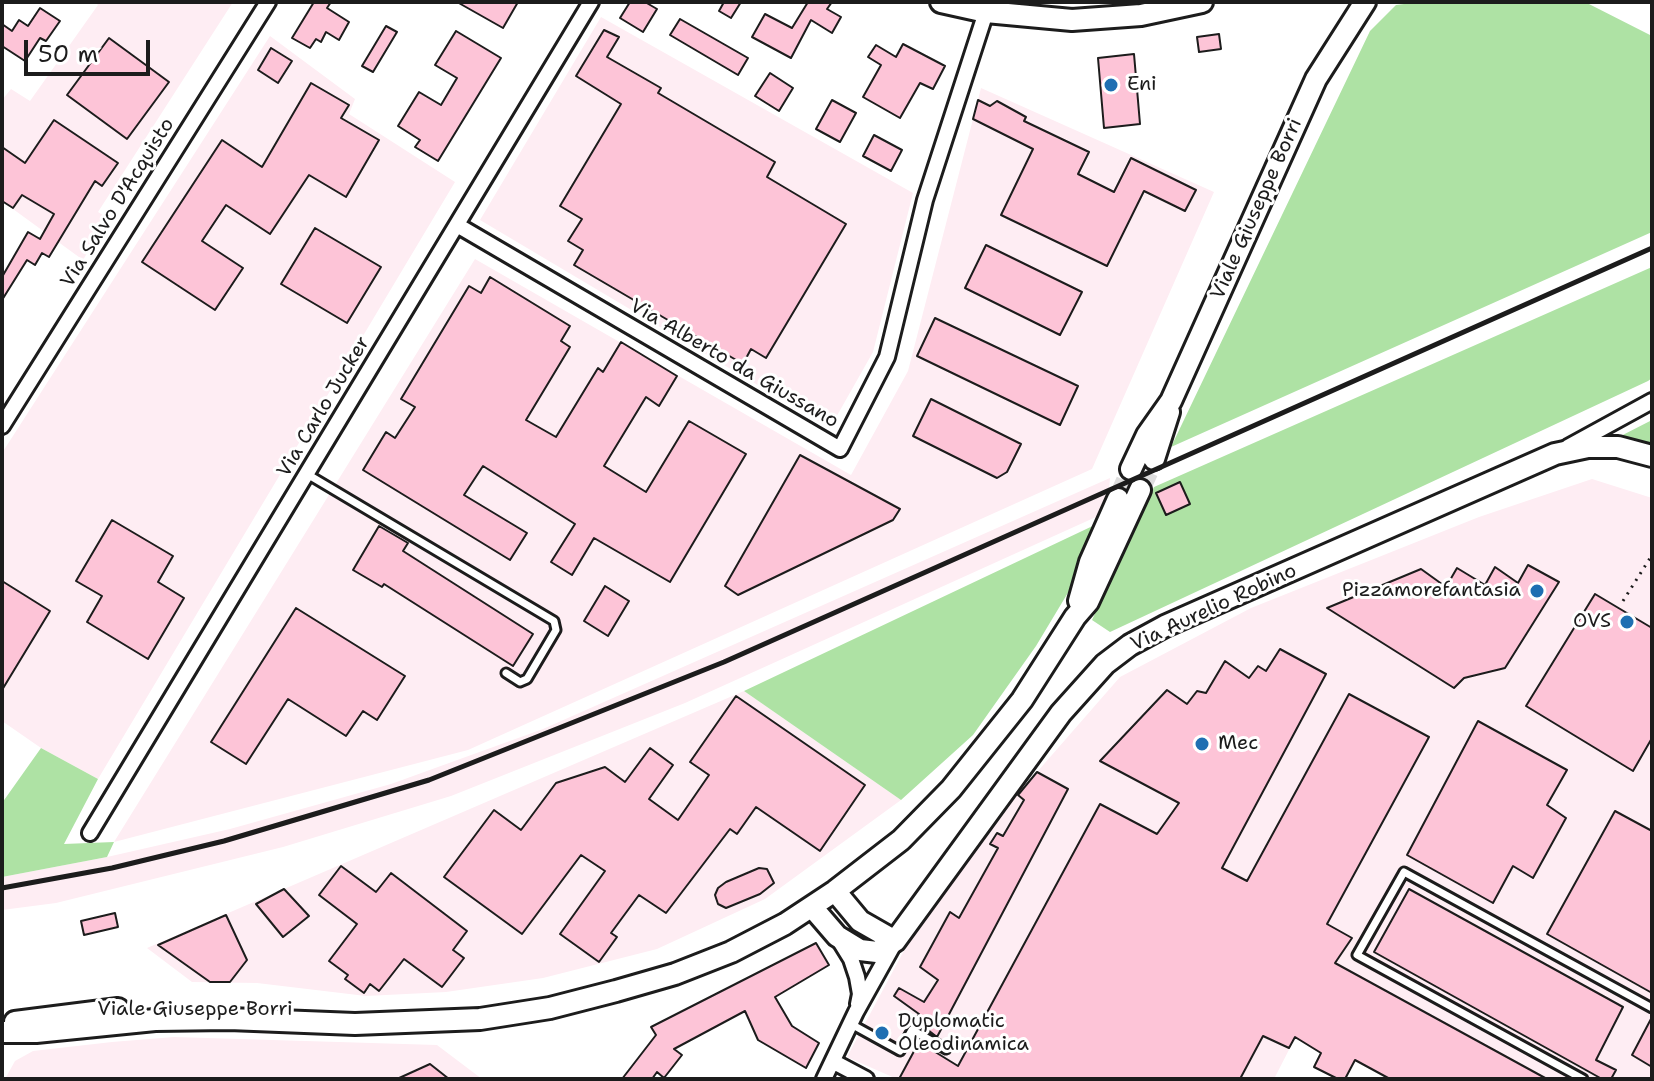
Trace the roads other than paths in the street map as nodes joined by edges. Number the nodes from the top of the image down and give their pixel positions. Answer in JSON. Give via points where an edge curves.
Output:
{"nodes":[{"id":1,"x":268,"y":2,"type":"edge"},
{"id":2,"x":591,"y":2,"type":"edge"},
{"id":3,"x":941,"y":2,"type":"edge"},
{"id":4,"x":1202,"y":2,"type":"edge"},
{"id":5,"x":1365,"y":2,"type":"edge"},
{"id":6,"x":1378,"y":2,"type":"edge"},
{"id":7,"x":986,"y":12,"type":"junction"},
{"id":8,"x":1352,"y":22,"type":"junction"},
{"id":9,"x":457,"y":225,"type":"junction"},
{"id":10,"x":1171,"y":401,"type":"junction"},
{"id":11,"x":1652,"y":401,"type":"edge"},
{"id":12,"x":2,"y":426,"type":"edge"},
{"id":13,"x":1555,"y":454,"type":"junction"},
{"id":14,"x":1652,"y":456,"type":"edge"},
{"id":15,"x":1154,"y":459,"type":"tunnel mouth"},
{"id":16,"x":1131,"y":469,"type":"tunnel mouth"},
{"id":17,"x":307,"y":474,"type":"junction"},
{"id":18,"x":1140,"y":490,"type":"tunnel mouth"},
{"id":19,"x":1118,"y":499,"type":"tunnel mouth"},
{"id":20,"x":1075,"y":617,"type":"junction"},
{"id":21,"x":506,"y":673,"type":"dead end"},
{"id":22,"x":90,"y":833,"type":"dead end"},
{"id":23,"x":835,"y":891,"type":"junction"},
{"id":24,"x":812,"y":907,"type":"junction"},
{"id":25,"x":837,"y":936,"type":"junction"},
{"id":26,"x":895,"y":941,"type":"junction"},
{"id":27,"x":1652,"y":1008,"type":"edge"},
{"id":28,"x":854,"y":1018,"type":"junction"},
{"id":29,"x":2,"y":1029,"type":"edge"},
{"id":30,"x":946,"y":1049,"type":"dead end"},
{"id":31,"x":834,"y":1062,"type":"junction"},
{"id":32,"x":824,"y":1079,"type":"edge"},
{"id":33,"x":866,"y":1079,"type":"edge"},
{"id":34,"x":1583,"y":1079,"type":"edge"}],
"edges":[{"from":1,"to":12,"type":"street","name":"Via Salvo D'Acquisto"},
{"from":2,"to":9,"type":"street","name":"Via Carlo Jucker"},
{"from":3,"to":7,"type":"main road"},
{"from":4,"to":7,"type":"main road","via":[[1141,15],[1072,20]]},
{"from":5,"to":8,"type":"main road","name":"Viale Giuseppe Borri"},
{"from":6,"to":8,"type":"main road","name":"Viale Giuseppe Borri"},
{"from":7,"to":9,"type":"street","name":"Via Alberto da Giussano","via":[[925,200],[887,357],[840,449]]},
{"from":8,"to":10,"type":"main road","name":"Viale Giuseppe Borri","via":[[1310,92]]},
{"from":9,"to":17,"type":"street","name":"Via Carlo Jucker"},
{"from":10,"to":15,"type":"main road","name":"Viale Giuseppe Borri"},
{"from":10,"to":16,"type":"main road","name":"Viale Giuseppe Borri"},
{"from":11,"to":13,"type":"street","name":"Via Aurelio Robino"},
{"from":13,"to":14,"type":"main road","name":"Via Aurelio Robino","via":[[1618,447]]},
{"from":13,"to":26,"type":"main road","name":"Via Aurelio Robino","via":[[1130,645],[1105,664],[1061,713]]},
{"from":17,"to":21,"type":"lane","via":[[554,621],[556,630],[527,679],[520,682]]},
{"from":17,"to":22,"type":"street","name":"Via Carlo Jucker"},
{"from":18,"to":20,"type":"main road","name":"Viale Giuseppe Borri","via":[[1090,599]]},
{"from":19,"to":20,"type":"main road","name":"Viale Giuseppe Borri","via":[[1086,571]]},
{"from":20,"to":23,"type":"main road","name":"Viale Giuseppe Borri","via":[[1029,690],[951,789],[901,840]]},
{"from":23,"to":24,"type":"main road","name":"Viale Giuseppe Borri"},
{"from":23,"to":26,"type":"main road","via":[[860,921]]},
{"from":24,"to":25,"type":"main road"},
{"from":24,"to":29,"type":"main road","name":"Viale Giuseppe Borri","via":[[712,960],[616,991],[489,1018],[331,1023],[194,1019],[36,1032]]},
{"from":25,"to":26,"type":"main road","via":[[860,950],[877,952]]},
{"from":25,"to":28,"type":"street","via":[[857,977],[860,994]]},
{"from":26,"to":28,"type":"street"},
{"from":27,"to":34,"type":"lane","via":[[1404,872],[1357,955]]},
{"from":28,"to":30,"type":"lane","via":[[900,1051],[912,1030]]},
{"from":28,"to":31,"type":"street"},
{"from":31,"to":32,"type":"street"},
{"from":31,"to":33,"type":"street"}]}
